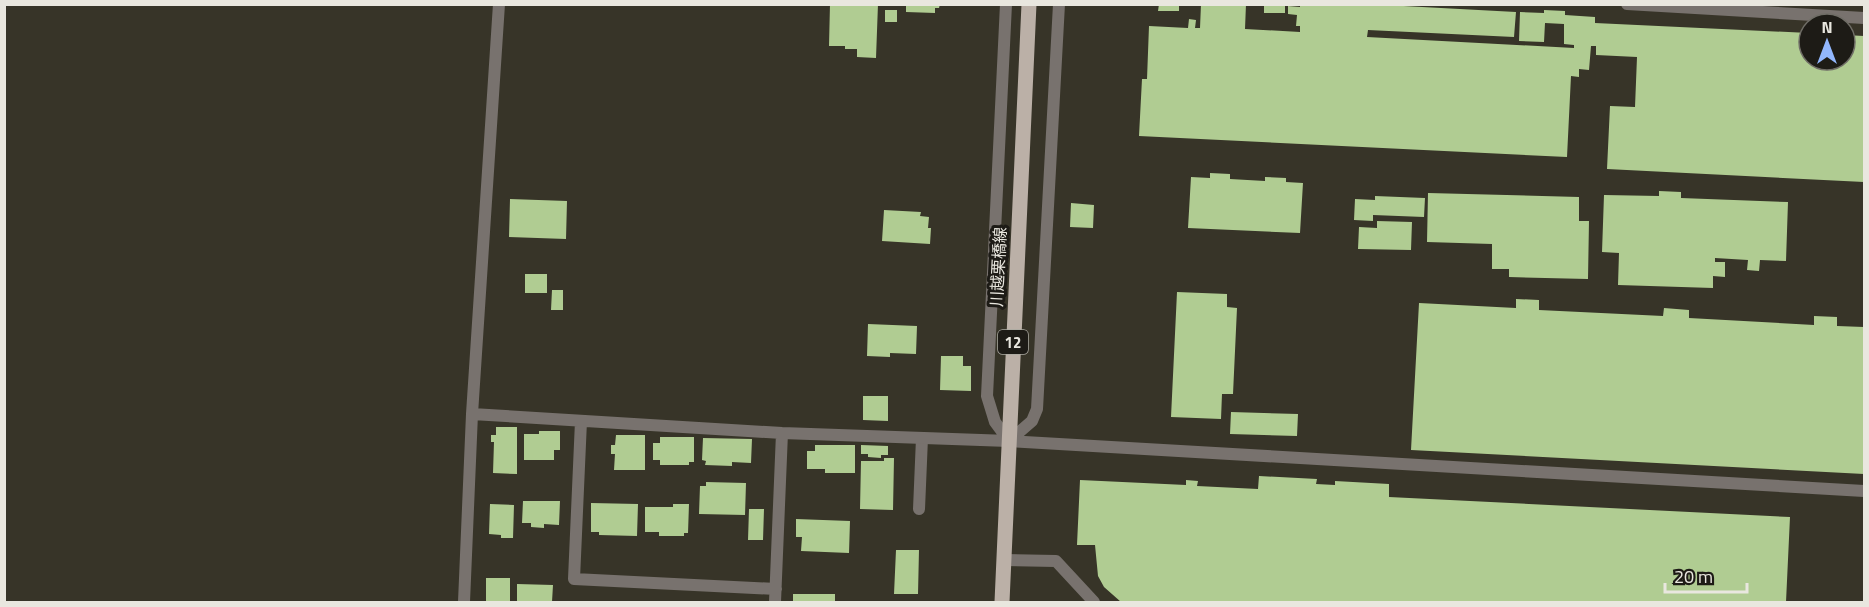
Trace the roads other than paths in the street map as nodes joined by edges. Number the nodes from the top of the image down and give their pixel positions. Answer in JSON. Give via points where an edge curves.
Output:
{"nodes":[{"id":1,"x":499,"y":4,"type":"edge"},
{"id":2,"x":1006,"y":4,"type":"edge"},
{"id":3,"x":1029,"y":4,"type":"edge"},
{"id":4,"x":1059,"y":4,"type":"edge"},
{"id":5,"x":1627,"y":4,"type":"edge"},
{"id":6,"x":1705,"y":7,"type":"edge"},
{"id":7,"x":1787,"y":9,"type":"edge"},
{"id":8,"x":1864,"y":18,"type":"edge"},
{"id":9,"x":472,"y":414,"type":"junction"},
{"id":10,"x":581,"y":421,"type":"junction"},
{"id":11,"x":782,"y":433,"type":"junction"},
{"id":12,"x":922,"y":438,"type":"junction"},
{"id":13,"x":1009,"y":441,"type":"junction"},
{"id":14,"x":1864,"y":491,"type":"edge"},
{"id":15,"x":919,"y":509,"type":"dead end"},
{"id":16,"x":1004,"y":560,"type":"junction"},
{"id":17,"x":776,"y":589,"type":"junction"},
{"id":18,"x":464,"y":603,"type":"edge"},
{"id":19,"x":775,"y":603,"type":"edge"},
{"id":20,"x":1002,"y":603,"type":"edge"},
{"id":21,"x":1094,"y":603,"type":"edge"}],
"edges":[{"from":1,"to":9,"type":"street"},
{"from":2,"to":13,"type":"street","via":[[987,396],[994,422]]},
{"from":3,"to":13,"type":"main road","name":"川越栗橋線","number":"12"},
{"from":4,"to":13,"type":"street","via":[[1037,409],[1032,421]]},
{"from":5,"to":6,"type":"street"},
{"from":6,"to":7,"type":"street"},
{"from":7,"to":8,"type":"street"},
{"from":9,"to":10,"type":"street"},
{"from":9,"to":18,"type":"street"},
{"from":10,"to":11,"type":"street"},
{"from":10,"to":17,"type":"street","via":[[574,579]]},
{"from":11,"to":12,"type":"street"},
{"from":11,"to":17,"type":"street"},
{"from":12,"to":13,"type":"street"},
{"from":12,"to":15,"type":"street"},
{"from":13,"to":14,"type":"street"},
{"from":13,"to":16,"type":"main road","name":"川越栗橋線","number":"12"},
{"from":16,"to":20,"type":"main road","name":"川越栗橋線","number":"12"},
{"from":16,"to":21,"type":"street","via":[[1056,561]]},
{"from":17,"to":19,"type":"street"}]}
